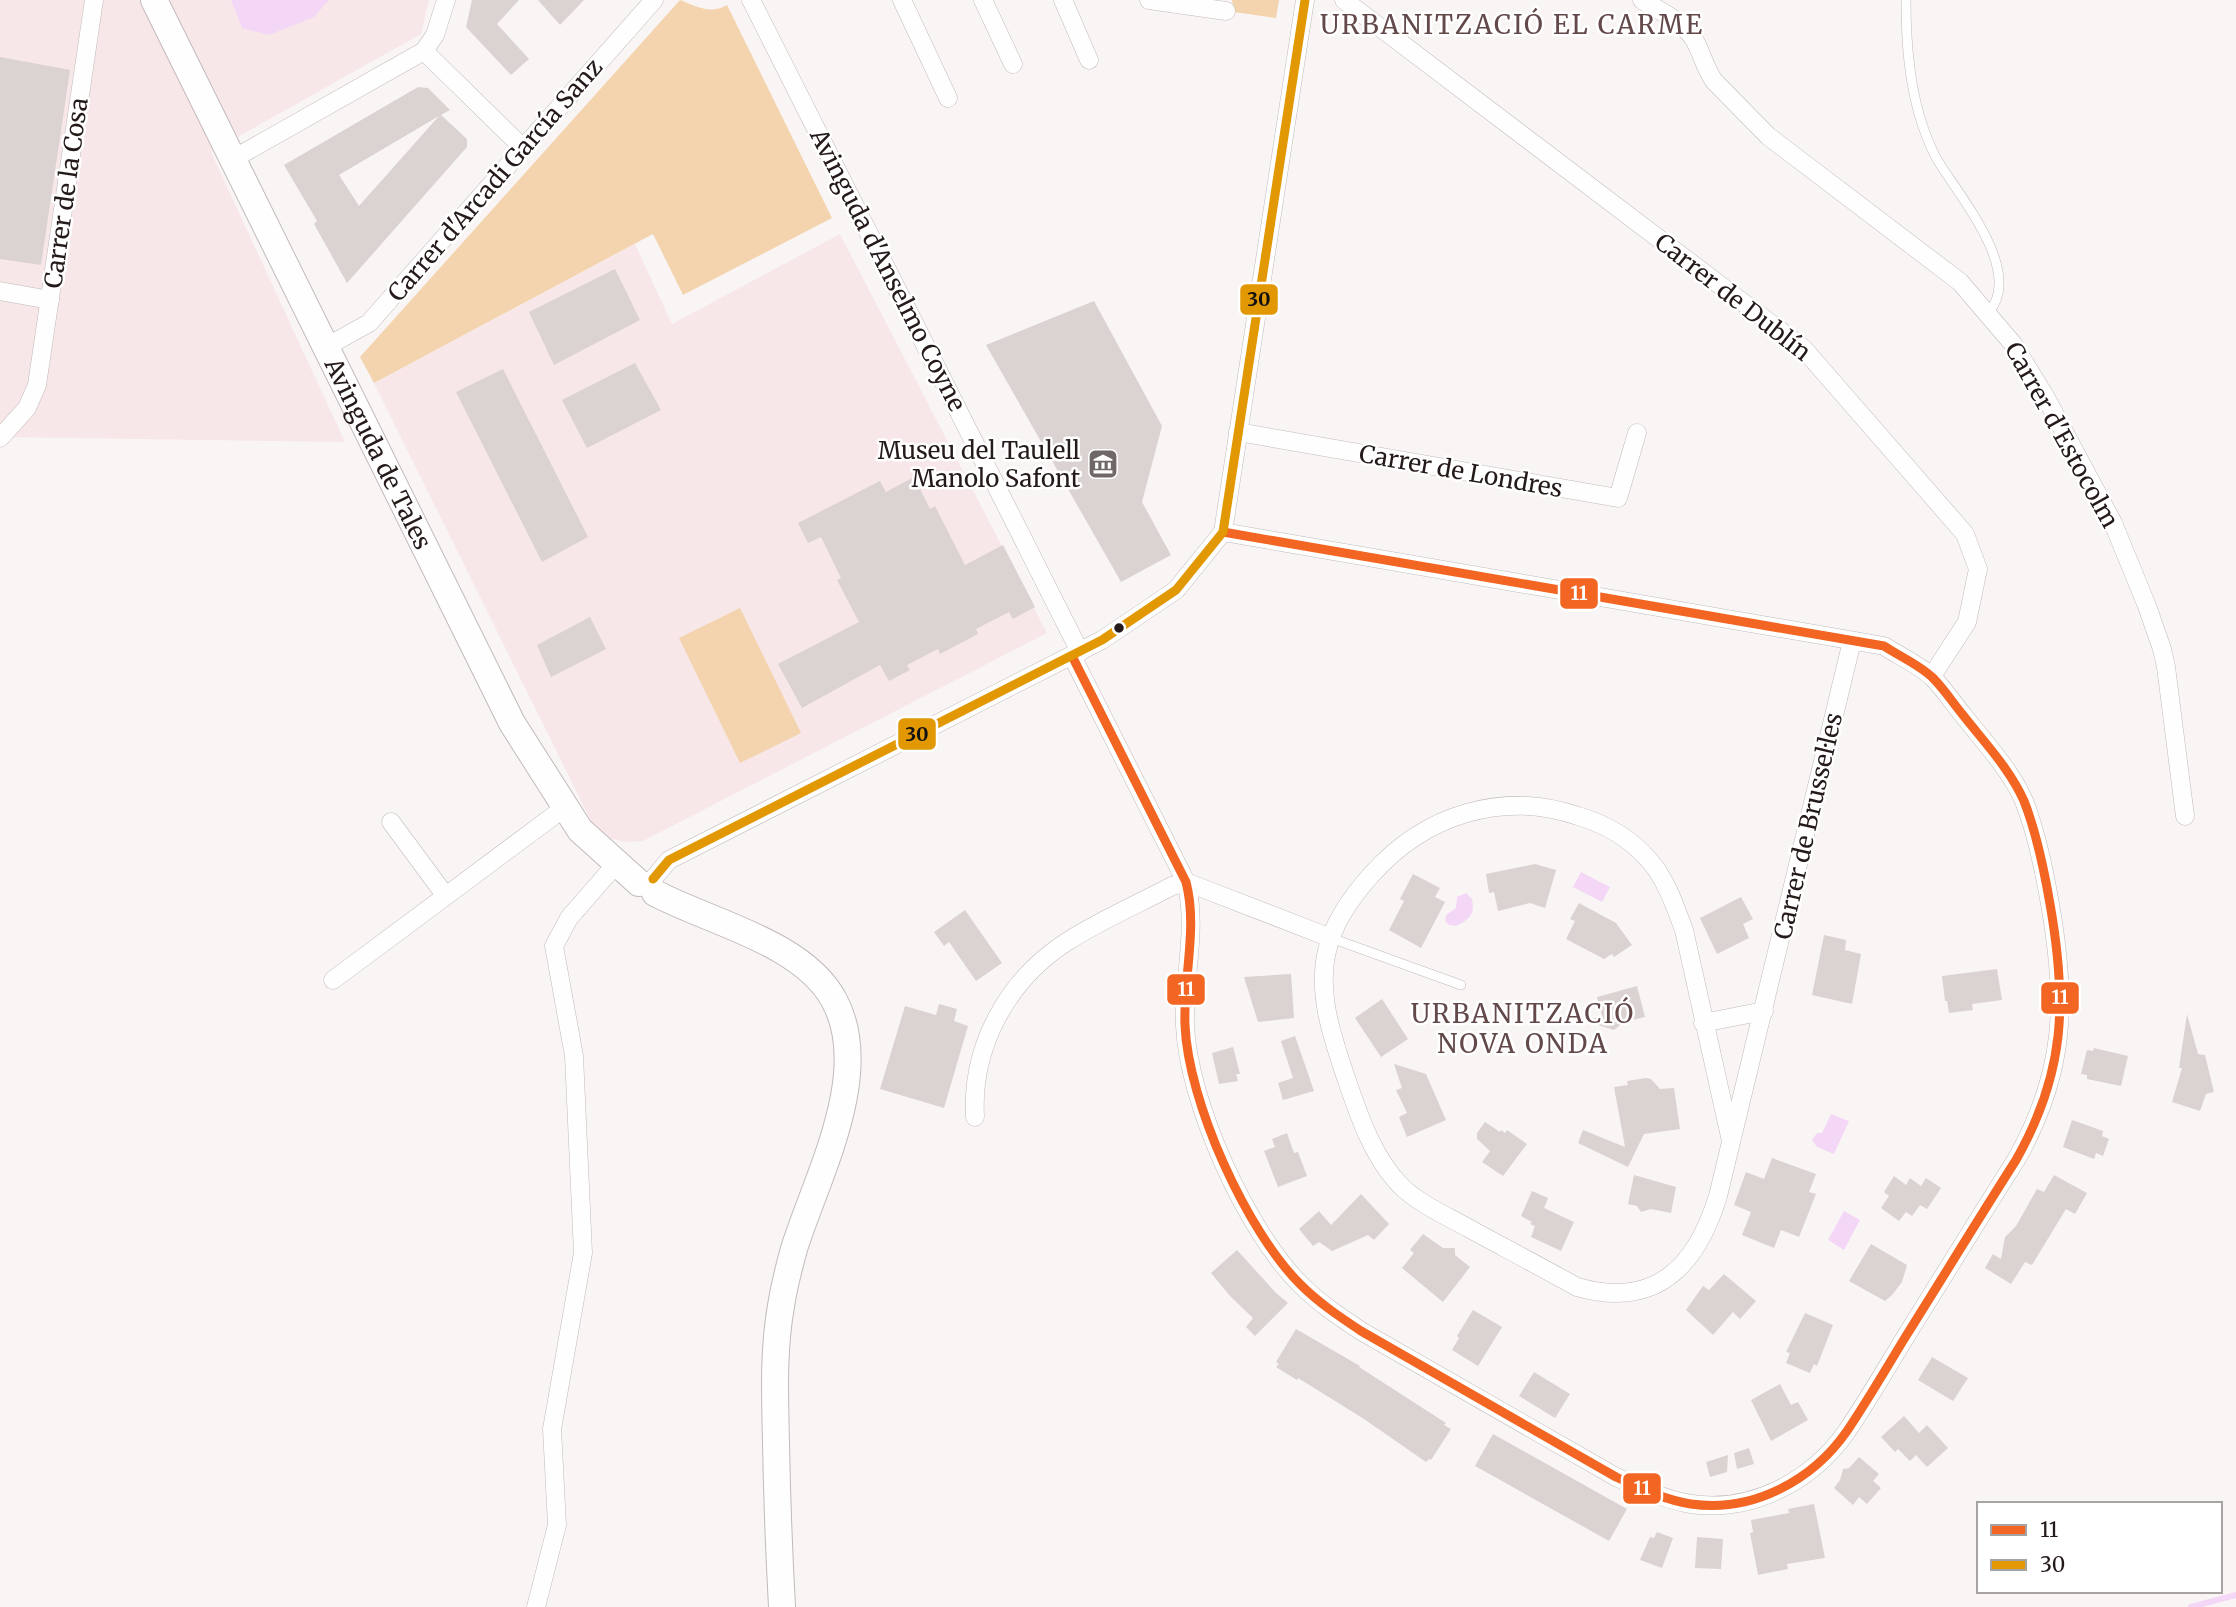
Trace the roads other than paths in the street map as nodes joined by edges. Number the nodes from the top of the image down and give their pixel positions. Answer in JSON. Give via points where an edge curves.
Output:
{"nodes":[{"id":1,"x":93,"y":0,"type":"edge"},
{"id":2,"x":154,"y":0,"type":"edge"},
{"id":3,"x":446,"y":0,"type":"edge"},
{"id":4,"x":654,"y":0,"type":"edge"},
{"id":5,"x":751,"y":0,"type":"edge"},
{"id":6,"x":902,"y":0,"type":"edge"},
{"id":7,"x":983,"y":0,"type":"edge"},
{"id":8,"x":1063,"y":0,"type":"edge"},
{"id":9,"x":1149,"y":0,"type":"edge"},
{"id":10,"x":1305,"y":0,"type":"edge"},
{"id":11,"x":1344,"y":0,"type":"edge"},
{"id":12,"x":1642,"y":0,"type":"edge"},
{"id":13,"x":1906,"y":0,"type":"edge"},
{"id":14,"x":1226,"y":11,"type":"dead end"},
{"id":15,"x":424,"y":51,"type":"junction"},
{"id":16,"x":1089,"y":60,"type":"dead end"},
{"id":17,"x":1013,"y":64,"type":"dead end"},
{"id":18,"x":948,"y":98,"type":"dead end"},
{"id":19,"x":523,"y":148,"type":"junction"},
{"id":20,"x":233,"y":159,"type":"junction"},
{"id":21,"x":0,"y":291,"type":"edge"},
{"id":22,"x":50,"y":300,"type":"junction"},
{"id":23,"x":1988,"y":313,"type":"junction"},
{"id":24,"x":326,"y":347,"type":"junction"},
{"id":25,"x":1238,"y":432,"type":"junction"},
{"id":26,"x":1637,"y":433,"type":"dead end"},
{"id":27,"x":0,"y":438,"type":"edge"},
{"id":28,"x":1223,"y":532,"type":"junction"},
{"id":29,"x":1852,"y":641,"type":"junction"},
{"id":30,"x":1076,"y":654,"type":"junction"},
{"id":31,"x":1932,"y":676,"type":"junction"},
{"id":32,"x":564,"y":808,"type":"junction"},
{"id":33,"x":2185,"y":816,"type":"dead end"},
{"id":34,"x":391,"y":822,"type":"dead end"},
{"id":35,"x":616,"y":864,"type":"junction"},
{"id":36,"x":1186,"y":882,"type":"junction"},
{"id":37,"x":649,"y":885,"type":"junction"},
{"id":38,"x":446,"y":895,"type":"junction"},
{"id":39,"x":1331,"y":938,"type":"junction"},
{"id":40,"x":333,"y":980,"type":"dead end"},
{"id":41,"x":1461,"y":985,"type":"dead end"},
{"id":42,"x":1764,"y":1011,"type":"junction"},
{"id":43,"x":1703,"y":1023,"type":"junction"},
{"id":44,"x":975,"y":1117,"type":"dead end"},
{"id":45,"x":1731,"y":1141,"type":"junction"},
{"id":46,"x":537,"y":1607,"type":"edge"},
{"id":47,"x":782,"y":1607,"type":"edge"}],
"edges":[{"from":1,"to":22,"type":"street","name":"Carrer de la Cosa"},
{"from":2,"to":20,"type":"main road","name":"Avinguda de Tales"},
{"from":3,"to":15,"type":"street","via":[[435,35]]},
{"from":4,"to":19,"type":"street","name":"Carrer d'Arcadi García Sanz"},
{"from":5,"to":30,"type":"street","name":"Avinguda d'Anselmo Coyne"},
{"from":6,"to":18,"type":"street"},
{"from":7,"to":17,"type":"street"},
{"from":8,"to":16,"type":"street"},
{"from":9,"to":14,"type":"street"},
{"from":10,"to":25,"type":"street"},
{"from":11,"to":31,"type":"street","name":"Carrer de Dublín","via":[[1803,348],[1956,523],[1978,569],[1967,622]]},
{"from":12,"to":23,"type":"street","name":"Carrer d'Estocolm","via":[[1686,30],[1714,81],[1768,136],[1945,270]]},
{"from":13,"to":23,"type":"lane","via":[[1909,69],[1923,128],[1996,260],[1999,296]]},
{"from":15,"to":19,"type":"street"},
{"from":15,"to":20,"type":"street"},
{"from":19,"to":24,"type":"street","name":"Carrer d'Arcadi García Sanz","via":[[369,323]]},
{"from":20,"to":24,"type":"main road","name":"Avinguda de Tales"},
{"from":21,"to":22,"type":"street"},
{"from":22,"to":27,"type":"street","name":"Carrer de la Cosa","via":[[37,385],[27,408]]},
{"from":23,"to":33,"type":"street","name":"Carrer d'Estocolm","via":[[2046,398],[2113,523],[2135,575],[2166,667]]},
{"from":24,"to":32,"type":"main road","name":"Avinguda de Tales","via":[[512,723]]},
{"from":25,"to":26,"type":"street","name":"Carrer de Londres","via":[[1618,498]]},
{"from":25,"to":28,"type":"street"},
{"from":28,"to":29,"type":"street","name":"Avinguda d'Anselmo Coyne"},
{"from":28,"to":30,"type":"street","via":[[1176,590]]},
{"from":29,"to":31,"type":"street","name":"Avinguda d'Anselmo Coyne","via":[[1884,646]]},
{"from":29,"to":42,"type":"street","name":"Carrer de Brussel·les"},
{"from":30,"to":36,"type":"street","name":"Avinguda d'Anselmo Coyne"},
{"from":30,"to":37,"type":"street","via":[[669,860]]},
{"from":31,"to":36,"type":"street","name":"Avinguda d'Anselmo Coyne","via":[[2006,769],[2024,801],[2040,852],[2059,953],[2062,997],[2055,1063],[2025,1143],[1847,1432],[1799,1478],[1754,1499],[1692,1504],[1629,1483],[1361,1331],[1300,1284],[1261,1233],[1206,1123],[1185,1031],[1191,910]]},
{"from":32,"to":35,"type":"main road","name":"Avinguda de Tales"},
{"from":32,"to":38,"type":"street"},
{"from":34,"to":38,"type":"street"},
{"from":35,"to":37,"type":"main road","name":"Avinguda de Tales"},
{"from":35,"to":46,"type":"street","via":[[569,918],[554,946],[574,1056],[583,1253],[552,1429],[558,1525]]},
{"from":36,"to":39,"type":"street"},
{"from":36,"to":44,"type":"street","via":[[1068,941],[1021,980],[986,1043],[976,1083]]},
{"from":37,"to":47,"type":"main road","name":"Avinguda de Tales","via":[[674,903],[750,933],[814,975],[834,999],[848,1048],[835,1131],[794,1250],[774,1365]]},
{"from":38,"to":40,"type":"street"},
{"from":39,"to":41,"type":"lane"},
{"from":39,"to":43,"type":"street","name":"Carrer de Brussel·les","via":[[1371,875],[1407,841],[1431,826],[1503,805],[1564,811],[1621,835],[1655,869],[1684,930]]},
{"from":39,"to":45,"type":"street","name":"Carrer de Brussel·les","via":[[1324,983],[1330,1027],[1355,1103],[1389,1171],[1415,1198],[1577,1287],[1614,1293],[1642,1290],[1686,1263],[1712,1214]]},
{"from":42,"to":43,"type":"street"},
{"from":42,"to":45,"type":"street","name":"Carrer de Brussel·les"},
{"from":43,"to":45,"type":"street","name":"Carrer de Brussel·les"}]}
